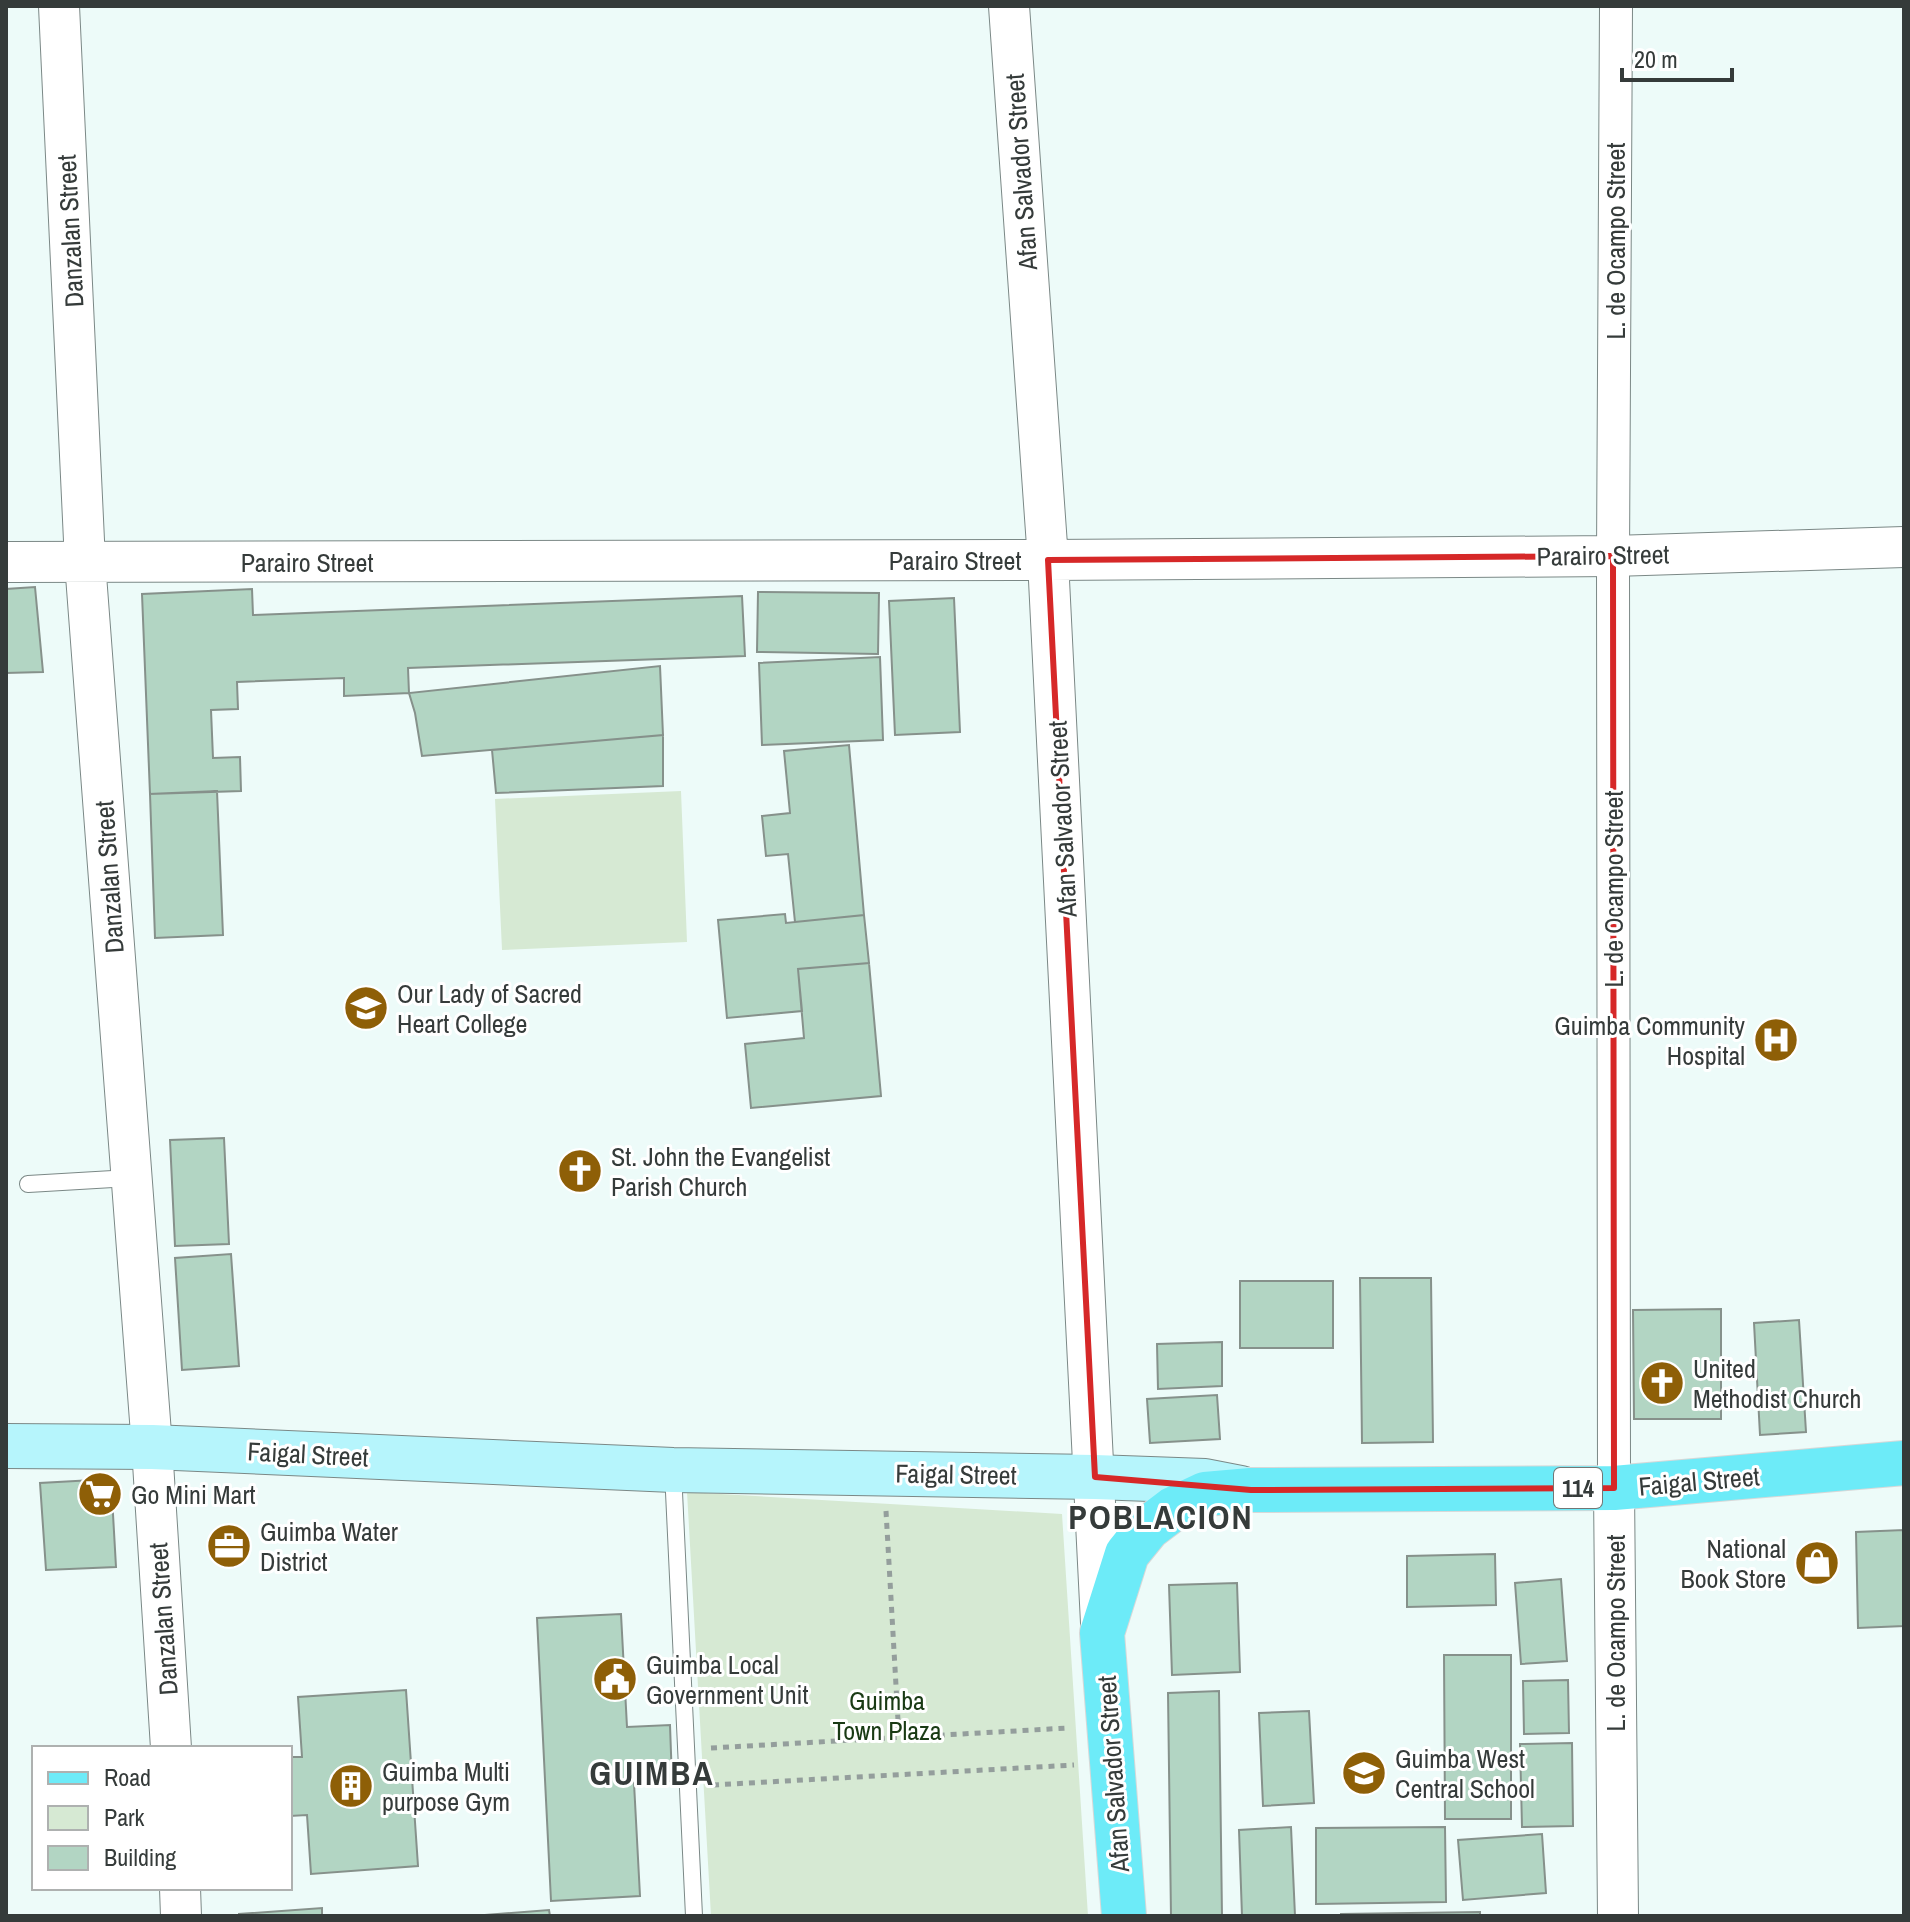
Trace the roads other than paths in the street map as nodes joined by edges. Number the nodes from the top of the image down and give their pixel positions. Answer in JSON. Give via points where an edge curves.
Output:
{"nodes":[{"id":1,"x":59,"y":6,"type":"edge"},
{"id":2,"x":1009,"y":6,"type":"edge"},
{"id":3,"x":1616,"y":6,"type":"edge"},
{"id":4,"x":1904,"y":547,"type":"edge"},
{"id":5,"x":1613,"y":556,"type":"junction"},
{"id":6,"x":1048,"y":560,"type":"junction"},
{"id":7,"x":6,"y":562,"type":"edge"},
{"id":8,"x":85,"y":562,"type":"junction"},
{"id":9,"x":132,"y":1178,"type":"junction"},
{"id":10,"x":28,"y":1184,"type":"dead end"},
{"id":11,"x":6,"y":1446,"type":"edge"},
{"id":12,"x":152,"y":1447,"type":"junction"},
{"id":13,"x":1904,"y":1463,"type":"edge"},
{"id":14,"x":673,"y":1470,"type":"junction"},
{"id":15,"x":1095,"y":1477,"type":"junction"},
{"id":16,"x":1614,"y":1488,"type":"junction"},
{"id":17,"x":1251,"y":1490,"type":"junction"},
{"id":18,"x":1102,"y":1633,"type":"junction"},
{"id":19,"x":171,"y":1746,"type":"edge"},
{"id":20,"x":180,"y":1890,"type":"edge"},
{"id":21,"x":181,"y":1916,"type":"edge"},
{"id":22,"x":694,"y":1916,"type":"edge"},
{"id":23,"x":1124,"y":1916,"type":"edge"},
{"id":24,"x":1618,"y":1916,"type":"edge"}],
"edges":[{"from":1,"to":8,"type":"street","name":"Danzalan Street"},
{"from":2,"to":6,"type":"street","name":"Afan Salvador Street"},
{"from":3,"to":5,"type":"street","name":"L. de Ocampo Street"},
{"from":4,"to":5,"type":"street","name":"Parairo Street"},
{"from":5,"to":6,"type":"street","name":"Parairo Street"},
{"from":5,"to":16,"type":"street","name":"L. de Ocampo Street"},
{"from":6,"to":8,"type":"street","name":"Parairo Street"},
{"from":6,"to":15,"type":"street","name":"Afan Salvador Street"},
{"from":7,"to":8,"type":"street","name":"Parairo Street"},
{"from":8,"to":9,"type":"street","name":"Danzalan Street"},
{"from":9,"to":10,"type":"lane"},
{"from":9,"to":12,"type":"street","name":"Danzalan Street"},
{"from":11,"to":12,"type":"main road","name":"Faigal Street"},
{"from":12,"to":14,"type":"main road","name":"Faigal Street"},
{"from":12,"to":19,"type":"street","name":"Danzalan Street"},
{"from":13,"to":16,"type":"main road","name":"Faigal Street","number":"114"},
{"from":14,"to":15,"type":"main road","name":"Faigal Street"},
{"from":14,"to":22,"type":"lane"},
{"from":15,"to":17,"type":"main road","name":"Faigal Street","via":[[1205,1481]]},
{"from":15,"to":18,"type":"street","name":"Afan Salvador Street"},
{"from":16,"to":17,"type":"main road","name":"Faigal Street","number":"114"},
{"from":16,"to":24,"type":"street","name":"L. de Ocampo Street"},
{"from":17,"to":18,"type":"main road","name":"Afan Salvador Street","number":"114","via":[[1205,1494],[1148,1528],[1127,1554]]},
{"from":18,"to":23,"type":"main road","name":"Afan Salvador Street","number":"114"},
{"from":20,"to":21,"type":"street"}]}
